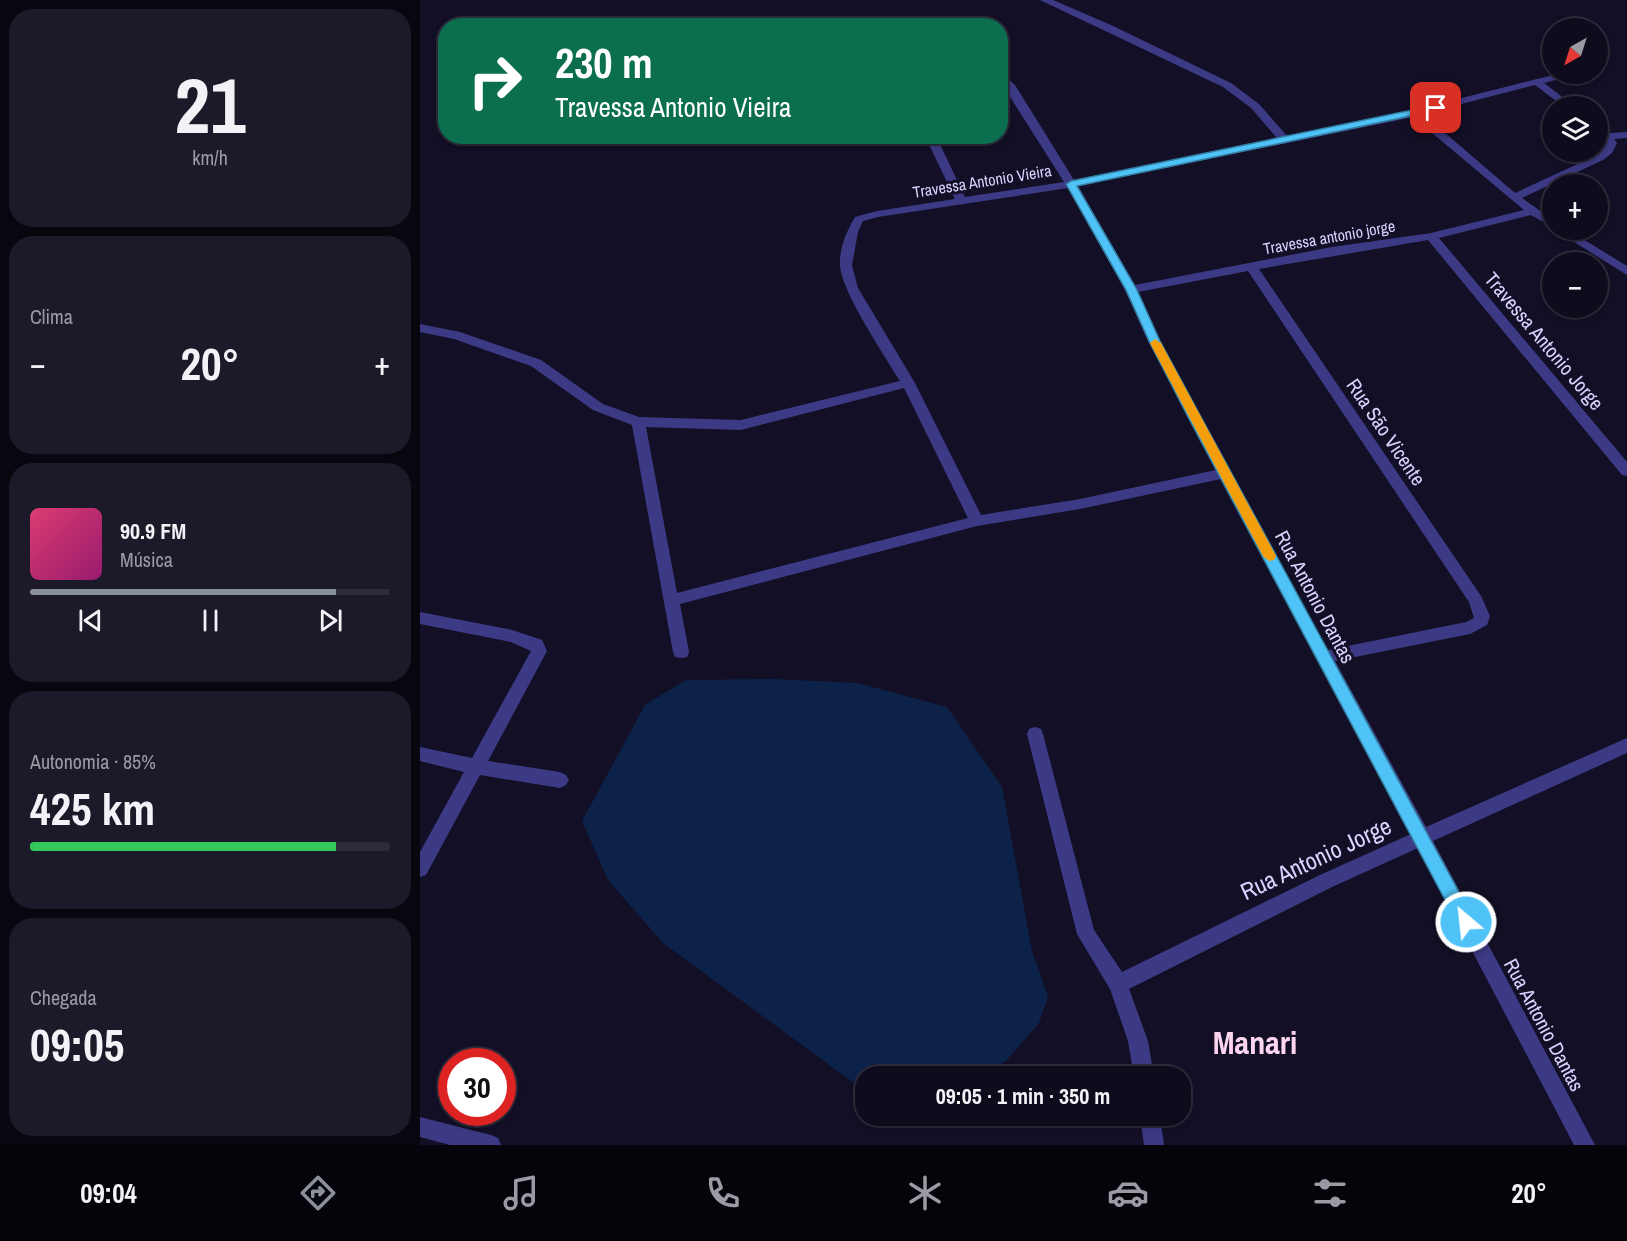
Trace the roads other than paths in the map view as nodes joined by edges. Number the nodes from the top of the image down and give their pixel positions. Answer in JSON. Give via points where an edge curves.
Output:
{"nodes":[{"id":1,"x":1045,"y":0,"type":"edge"},
{"id":2,"x":1542,"y":81,"type":"edge"},
{"id":3,"x":1538,"y":82,"type":"junction"},
{"id":4,"x":1008,"y":88,"type":"edge"},
{"id":5,"x":1556,"y":96,"type":"edge"},
{"id":6,"x":1415,"y":113,"type":"junction"},
{"id":7,"x":1627,"y":135,"type":"edge"},
{"id":8,"x":1608,"y":136,"type":"edge"},
{"id":9,"x":1608,"y":137,"type":"edge"},
{"id":10,"x":1284,"y":140,"type":"junction"},
{"id":11,"x":934,"y":144,"type":"edge"},
{"id":12,"x":1608,"y":151,"type":"edge"},
{"id":13,"x":1590,"y":162,"type":"edge"},
{"id":14,"x":1071,"y":184,"type":"junction"},
{"id":15,"x":1514,"y":198,"type":"junction"},
{"id":16,"x":961,"y":200,"type":"junction"},
{"id":17,"x":1533,"y":211,"type":"junction"},
{"id":18,"x":1542,"y":217,"type":"edge"},
{"id":19,"x":1431,"y":236,"type":"junction"},
{"id":20,"x":1577,"y":240,"type":"edge"},
{"id":21,"x":1252,"y":268,"type":"junction"},
{"id":22,"x":1627,"y":271,"type":"edge"},
{"id":23,"x":1131,"y":290,"type":"junction"},
{"id":24,"x":420,"y":328,"type":"edge"},
{"id":25,"x":908,"y":383,"type":"junction"},
{"id":26,"x":638,"y":422,"type":"junction"},
{"id":27,"x":1627,"y":471,"type":"edge"},
{"id":28,"x":1225,"y":473,"type":"junction"},
{"id":29,"x":977,"y":521,"type":"junction"},
{"id":30,"x":672,"y":600,"type":"junction"},
{"id":31,"x":420,"y":618,"type":"edge"},
{"id":32,"x":681,"y":652,"type":"dead end"},
{"id":33,"x":1324,"y":657,"type":"junction"},
{"id":34,"x":1035,"y":734,"type":"dead end"},
{"id":35,"x":1627,"y":745,"type":"edge"},
{"id":36,"x":420,"y":753,"type":"edge"},
{"id":37,"x":477,"y":766,"type":"junction"},
{"id":38,"x":560,"y":780,"type":"dead end"},
{"id":39,"x":1422,"y":838,"type":"junction"},
{"id":40,"x":420,"y":869,"type":"edge"},
{"id":41,"x":1118,"y":984,"type":"junction"},
{"id":42,"x":1141,"y":1066,"type":"edge"},
{"id":43,"x":1151,"y":1126,"type":"edge"},
{"id":44,"x":420,"y":1127,"type":"edge"},
{"id":45,"x":491,"y":1145,"type":"edge"},
{"id":46,"x":1154,"y":1145,"type":"edge"},
{"id":47,"x":1585,"y":1145,"type":"edge"}],
"edges":[{"from":1,"to":10,"type":"street","via":[[1227,85],[1255,106]]},
{"from":2,"to":3,"type":"street","name":"Travessa Antonio Vieira"},
{"from":3,"to":5,"type":"street"},
{"from":3,"to":6,"type":"street","name":"Travessa Antonio Vieira"},
{"from":4,"to":14,"type":"street","name":"Rua Antonio Dantas"},
{"from":6,"to":10,"type":"street","name":"Travessa Antonio Vieira"},
{"from":6,"to":15,"type":"street"},
{"from":7,"to":8,"type":"street"},
{"from":9,"to":12,"type":"street","via":[[1612,143]]},
{"from":10,"to":14,"type":"street","name":"Travessa Antonio Vieira"},
{"from":11,"to":16,"type":"street"},
{"from":13,"to":15,"type":"street"},
{"from":14,"to":16,"type":"street","name":"Travessa Antonio Vieira"},
{"from":14,"to":23,"type":"street","name":"Rua Antonio Dantas"},
{"from":15,"to":17,"type":"street"},
{"from":16,"to":25,"type":"street","name":"Travessa Antonio Vieira","via":[[859,219],[852,232],[846,265],[852,288]]},
{"from":17,"to":18,"type":"street"},
{"from":17,"to":19,"type":"street","name":"Travessa antonio jorge"},
{"from":19,"to":21,"type":"street","name":"Travessa antonio jorge"},
{"from":19,"to":27,"type":"street","name":"Travessa Antonio Jorge"},
{"from":20,"to":22,"type":"street"},
{"from":21,"to":23,"type":"street","name":"Travessa antonio jorge"},
{"from":21,"to":33,"type":"street","name":"Rua São Vicente","via":[[1476,600],[1482,621],[1470,628]]},
{"from":23,"to":28,"type":"street","name":"Rua Antonio Dantas"},
{"from":24,"to":26,"type":"street","via":[[456,335],[536,363],[598,407]]},
{"from":25,"to":26,"type":"street","via":[[741,425]]},
{"from":25,"to":29,"type":"street"},
{"from":26,"to":30,"type":"street"},
{"from":28,"to":29,"type":"street"},
{"from":28,"to":33,"type":"street","name":"Rua Antonio Dantas"},
{"from":29,"to":30,"type":"street"},
{"from":30,"to":32,"type":"street"},
{"from":31,"to":37,"type":"street","via":[[512,636],[536,645],[539,651]]},
{"from":33,"to":39,"type":"street","name":"Rua Antonio Dantas"},
{"from":34,"to":41,"type":"street","via":[[1086,934]]},
{"from":35,"to":39,"type":"street","name":"Rua Antonio Jorge"},
{"from":36,"to":37,"type":"street"},
{"from":37,"to":38,"type":"street"},
{"from":37,"to":40,"type":"street"},
{"from":39,"to":41,"type":"street","name":"Rua Antonio Jorge"},
{"from":39,"to":47,"type":"street","name":"Rua Antonio Dantas"},
{"from":41,"to":42,"type":"street","via":[[1138,1041]]},
{"from":43,"to":46,"type":"street"},
{"from":44,"to":45,"type":"street"}]}
